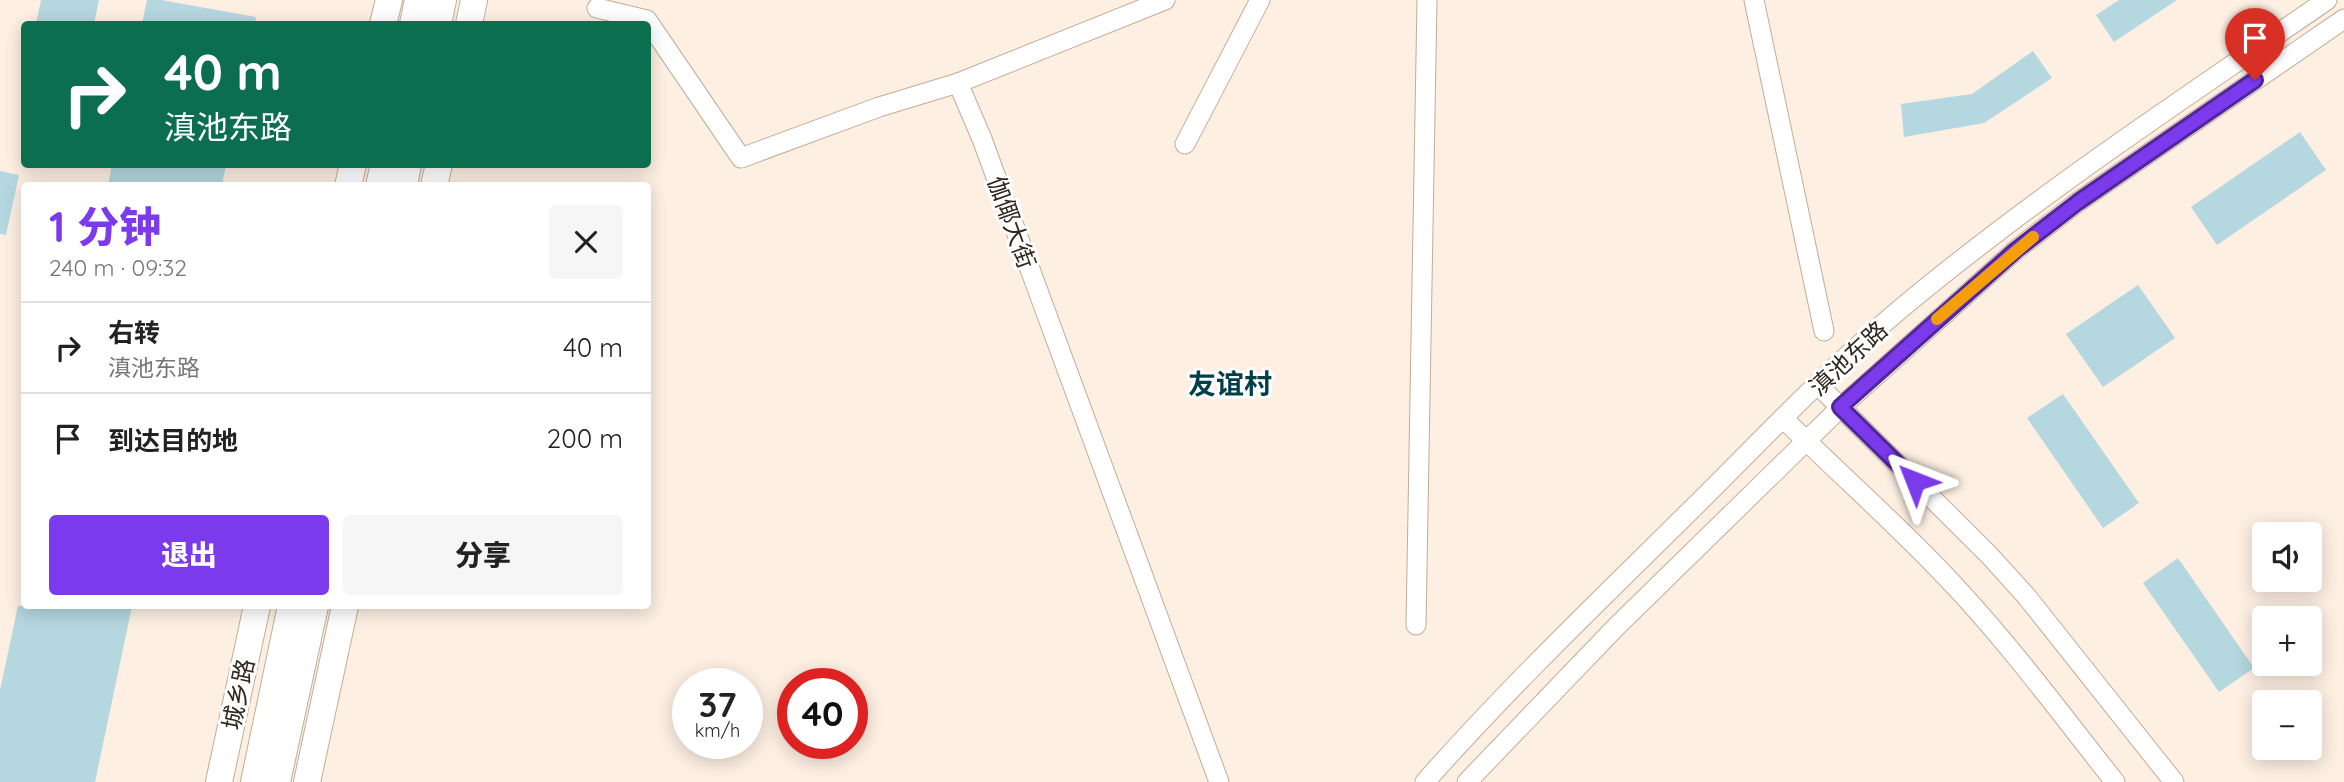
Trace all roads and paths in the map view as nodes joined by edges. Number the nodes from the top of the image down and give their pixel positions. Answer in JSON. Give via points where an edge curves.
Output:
{"nodes":[{"id":1,"x":388,"y":0,"type":"edge"},
{"id":2,"x":418,"y":0,"type":"edge"},
{"id":3,"x":443,"y":0,"type":"edge"},
{"id":4,"x":474,"y":0,"type":"edge"},
{"id":5,"x":1165,"y":0,"type":"edge"},
{"id":6,"x":1260,"y":0,"type":"edge"},
{"id":7,"x":1427,"y":0,"type":"edge"},
{"id":8,"x":1754,"y":0,"type":"edge"},
{"id":9,"x":2327,"y":0,"type":"edge"},
{"id":10,"x":597,"y":8,"type":"dead end"},
{"id":11,"x":2344,"y":19,"type":"edge"},
{"id":12,"x":384,"y":21,"type":"edge"},
{"id":13,"x":414,"y":21,"type":"edge"},
{"id":14,"x":439,"y":21,"type":"edge"},
{"id":15,"x":470,"y":21,"type":"edge"},
{"id":16,"x":648,"y":21,"type":"edge"},
{"id":17,"x":651,"y":26,"type":"edge"},
{"id":18,"x":958,"y":83,"type":"junction"},
{"id":19,"x":1185,"y":144,"type":"dead end"},
{"id":20,"x":1824,"y":331,"type":"dead end"},
{"id":21,"x":1818,"y":385,"type":"junction"},
{"id":22,"x":1840,"y":407,"type":"junction"},
{"id":23,"x":1784,"y":419,"type":"junction"},
{"id":24,"x":1806,"y":441,"type":"junction"},
{"id":25,"x":256,"y":609,"type":"edge"},
{"id":26,"x":290,"y":609,"type":"edge"},
{"id":27,"x":313,"y":609,"type":"edge"},
{"id":28,"x":344,"y":609,"type":"edge"},
{"id":29,"x":1416,"y":625,"type":"dead end"},
{"id":30,"x":219,"y":782,"type":"edge"},
{"id":31,"x":254,"y":782,"type":"edge"},
{"id":32,"x":277,"y":782,"type":"edge"},
{"id":33,"x":307,"y":782,"type":"edge"},
{"id":34,"x":1219,"y":782,"type":"edge"},
{"id":35,"x":1425,"y":782,"type":"edge"},
{"id":36,"x":1467,"y":782,"type":"edge"},
{"id":37,"x":2115,"y":782,"type":"edge"},
{"id":38,"x":2174,"y":782,"type":"edge"}],
"edges":[{"from":1,"to":12,"type":"highway"},
{"from":2,"to":13,"type":"highway"},
{"from":3,"to":14,"type":"highway"},
{"from":4,"to":15,"type":"highway"},
{"from":5,"to":18,"type":"street"},
{"from":6,"to":19,"type":"street"},
{"from":7,"to":29,"type":"street"},
{"from":8,"to":20,"type":"street"},
{"from":9,"to":21,"type":"street","name":"滇池东路","via":[[2038,201],[1897,312]]},
{"from":10,"to":16,"type":"street"},
{"from":11,"to":22,"type":"street","name":"滇池东路","via":[[2078,202],[2016,250]]},
{"from":17,"to":18,"type":"street","via":[[741,158]]},
{"from":18,"to":34,"type":"street","name":"伽倻大街"},
{"from":21,"to":22,"type":"street"},
{"from":21,"to":23,"type":"street","name":"滇池东路"},
{"from":22,"to":24,"type":"street","name":"滇池东路"},
{"from":22,"to":38,"type":"street","via":[[2027,597]]},
{"from":23,"to":24,"type":"street"},
{"from":23,"to":35,"type":"street","name":"滇池东路","via":[[1548,652]]},
{"from":24,"to":36,"type":"street","name":"滇池东路","via":[[1617,626]]},
{"from":24,"to":37,"type":"street","via":[[1963,595]]},
{"from":25,"to":30,"type":"highway","name":"城乡路"},
{"from":26,"to":31,"type":"highway"},
{"from":27,"to":32,"type":"highway"},
{"from":28,"to":33,"type":"highway"}]}
